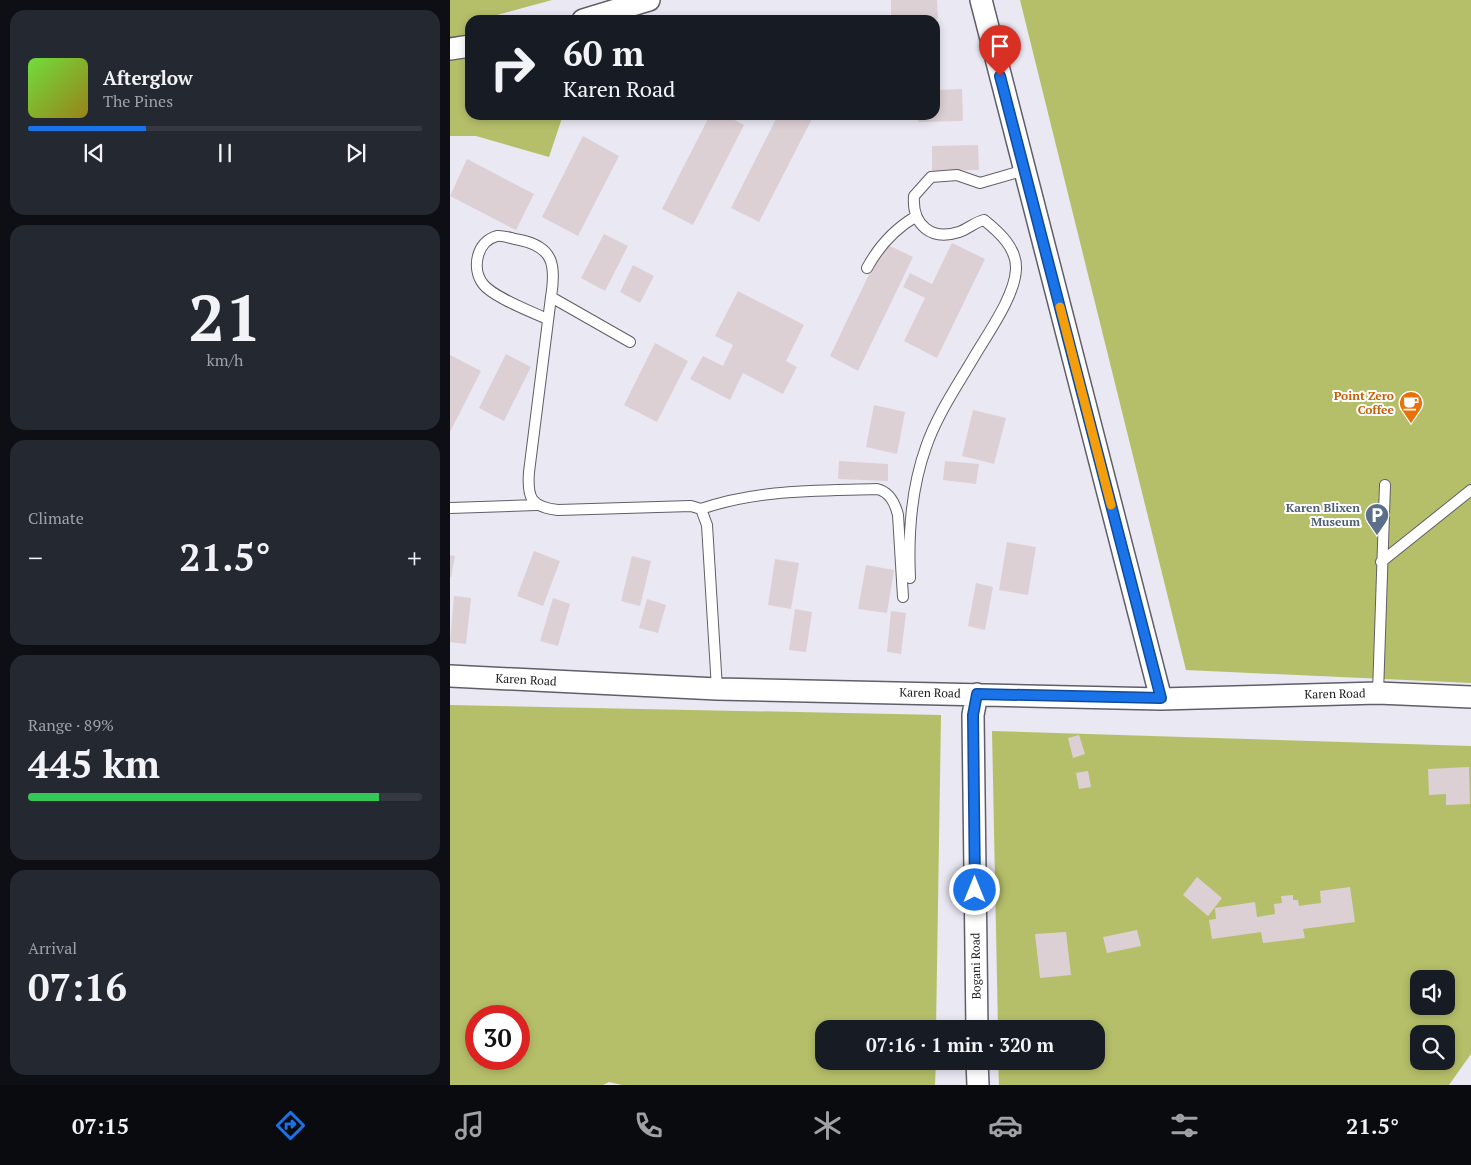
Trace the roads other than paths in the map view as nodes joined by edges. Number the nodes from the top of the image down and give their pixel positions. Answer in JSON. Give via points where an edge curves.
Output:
{"nodes":[{"id":1,"x":649,"y":0,"type":"edge"},
{"id":2,"x":981,"y":0,"type":"edge"},
{"id":3,"x":600,"y":15,"type":"edge"},
{"id":4,"x":465,"y":47,"type":"edge"},
{"id":5,"x":450,"y":49,"type":"edge"},
{"id":6,"x":1024,"y":170,"type":"junction"},
{"id":7,"x":915,"y":216,"type":"junction"},
{"id":8,"x":867,"y":268,"type":"dead end"},
{"id":9,"x":550,"y":297,"type":"junction"},
{"id":10,"x":547,"y":319,"type":"junction"},
{"id":11,"x":630,"y":342,"type":"dead end"},
{"id":12,"x":1384,"y":485,"type":"dead end"},
{"id":13,"x":1471,"y":490,"type":"edge"},
{"id":14,"x":536,"y":505,"type":"junction"},
{"id":15,"x":450,"y":508,"type":"edge"},
{"id":16,"x":701,"y":509,"type":"junction"},
{"id":17,"x":1381,"y":562,"type":"junction"},
{"id":18,"x":910,"y":578,"type":"dead end"},
{"id":19,"x":903,"y":598,"type":"dead end"},
{"id":20,"x":450,"y":676,"type":"edge"},
{"id":21,"x":717,"y":689,"type":"junction"},
{"id":22,"x":1378,"y":693,"type":"junction"},
{"id":23,"x":977,"y":694,"type":"junction"},
{"id":24,"x":1471,"y":697,"type":"edge"},
{"id":25,"x":1161,"y":698,"type":"junction"},
{"id":26,"x":977,"y":1020,"type":"edge"},
{"id":27,"x":977,"y":1070,"type":"edge"},
{"id":28,"x":978,"y":1085,"type":"edge"}],
"edges":[{"from":1,"to":3,"type":"street"},
{"from":2,"to":6,"type":"street"},
{"from":4,"to":5,"type":"street"},
{"from":6,"to":7,"type":"lane","via":[[980,183],[957,175],[931,177],[914,196]]},
{"from":6,"to":25,"type":"street"},
{"from":7,"to":8,"type":"lane","via":[[892,233],[876,251]]},
{"from":7,"to":18,"type":"lane","via":[[934,233],[949,234],[984,220],[1008,242],[1015,256],[1016,268],[1014,281],[997,317],[943,409],[926,447],[912,509]]},
{"from":9,"to":10,"type":"lane"},
{"from":9,"to":10,"type":"lane","via":[[552,264],[546,250],[535,243],[499,236],[489,240],[481,249],[476,259],[483,284],[496,294]]},
{"from":9,"to":11,"type":"lane"},
{"from":10,"to":14,"type":"lane","via":[[528,488]]},
{"from":12,"to":17,"type":"lane"},
{"from":13,"to":17,"type":"lane"},
{"from":14,"to":15,"type":"lane"},
{"from":14,"to":16,"type":"lane","via":[[558,510],[691,506]]},
{"from":16,"to":19,"type":"lane","via":[[736,498],[774,494],[884,491],[898,515]]},
{"from":16,"to":21,"type":"lane","via":[[707,525]]},
{"from":17,"to":22,"type":"lane"},
{"from":20,"to":21,"type":"street","name":"Karen Road"},
{"from":21,"to":23,"type":"street","name":"Karen Road"},
{"from":22,"to":24,"type":"street","name":"Karen Road"},
{"from":22,"to":25,"type":"street","name":"Karen Road"},
{"from":23,"to":25,"type":"street","name":"Karen Road"},
{"from":23,"to":26,"type":"street","name":"Bogani Road","via":[[973,715]]},
{"from":27,"to":28,"type":"street"}]}
